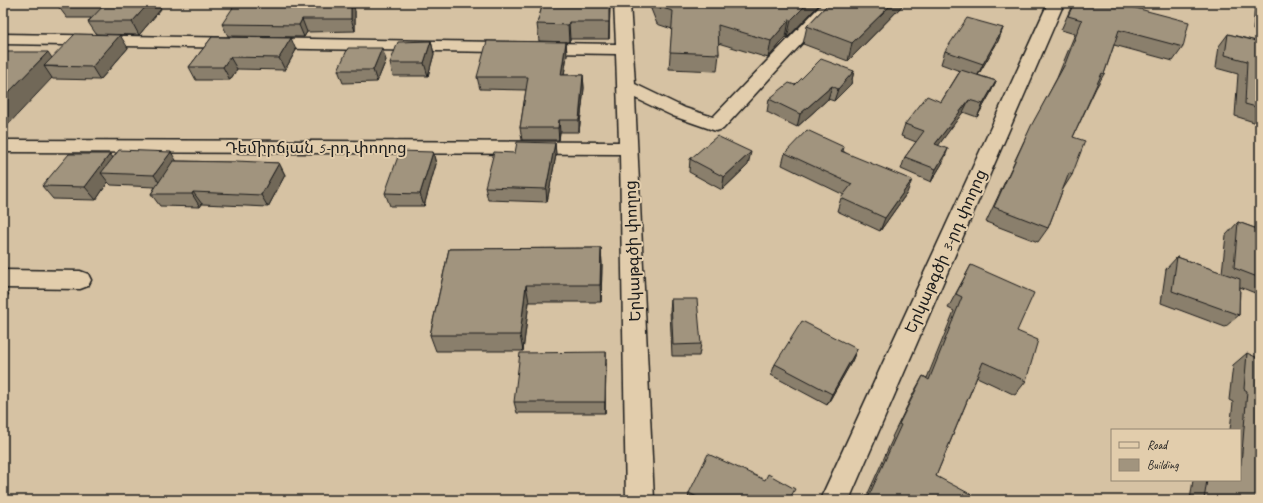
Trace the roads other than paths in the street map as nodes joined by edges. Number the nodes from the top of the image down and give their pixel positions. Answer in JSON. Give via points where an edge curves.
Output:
{"nodes":[{"id":1,"x":622,"y":3,"type":"edge"},
{"id":2,"x":831,"y":3,"type":"edge"},
{"id":3,"x":1056,"y":3,"type":"edge"},
{"id":4,"x":3,"y":40,"type":"edge"},
{"id":5,"x":625,"y":49,"type":"junction"},
{"id":6,"x":627,"y":87,"type":"junction"},
{"id":7,"x":3,"y":146,"type":"edge"},
{"id":8,"x":629,"y":148,"type":"junction"},
{"id":9,"x":3,"y":279,"type":"edge"},
{"id":10,"x":80,"y":280,"type":"dead end"},
{"id":11,"x":640,"y":500,"type":"edge"},
{"id":12,"x":834,"y":500,"type":"edge"}],
"edges":[{"from":1,"to":5,"type":"street","name":"Երկաթգծի փողոց"},
{"from":2,"to":6,"type":"street","via":[[716,125],[679,112]]},
{"from":3,"to":12,"type":"street","name":"Երկաթգծի 3-րդ փողոց"},
{"from":4,"to":5,"type":"street"},
{"from":5,"to":6,"type":"street","name":"Երկաթգծի փողոց"},
{"from":6,"to":8,"type":"street","name":"Երկաթգծի փողոց"},
{"from":7,"to":8,"type":"street","name":"Դեմիրճյան 5-րդ փողոց"},
{"from":8,"to":11,"type":"street","name":"Երկաթգծի փողոց"},
{"from":9,"to":10,"type":"street"}]}
